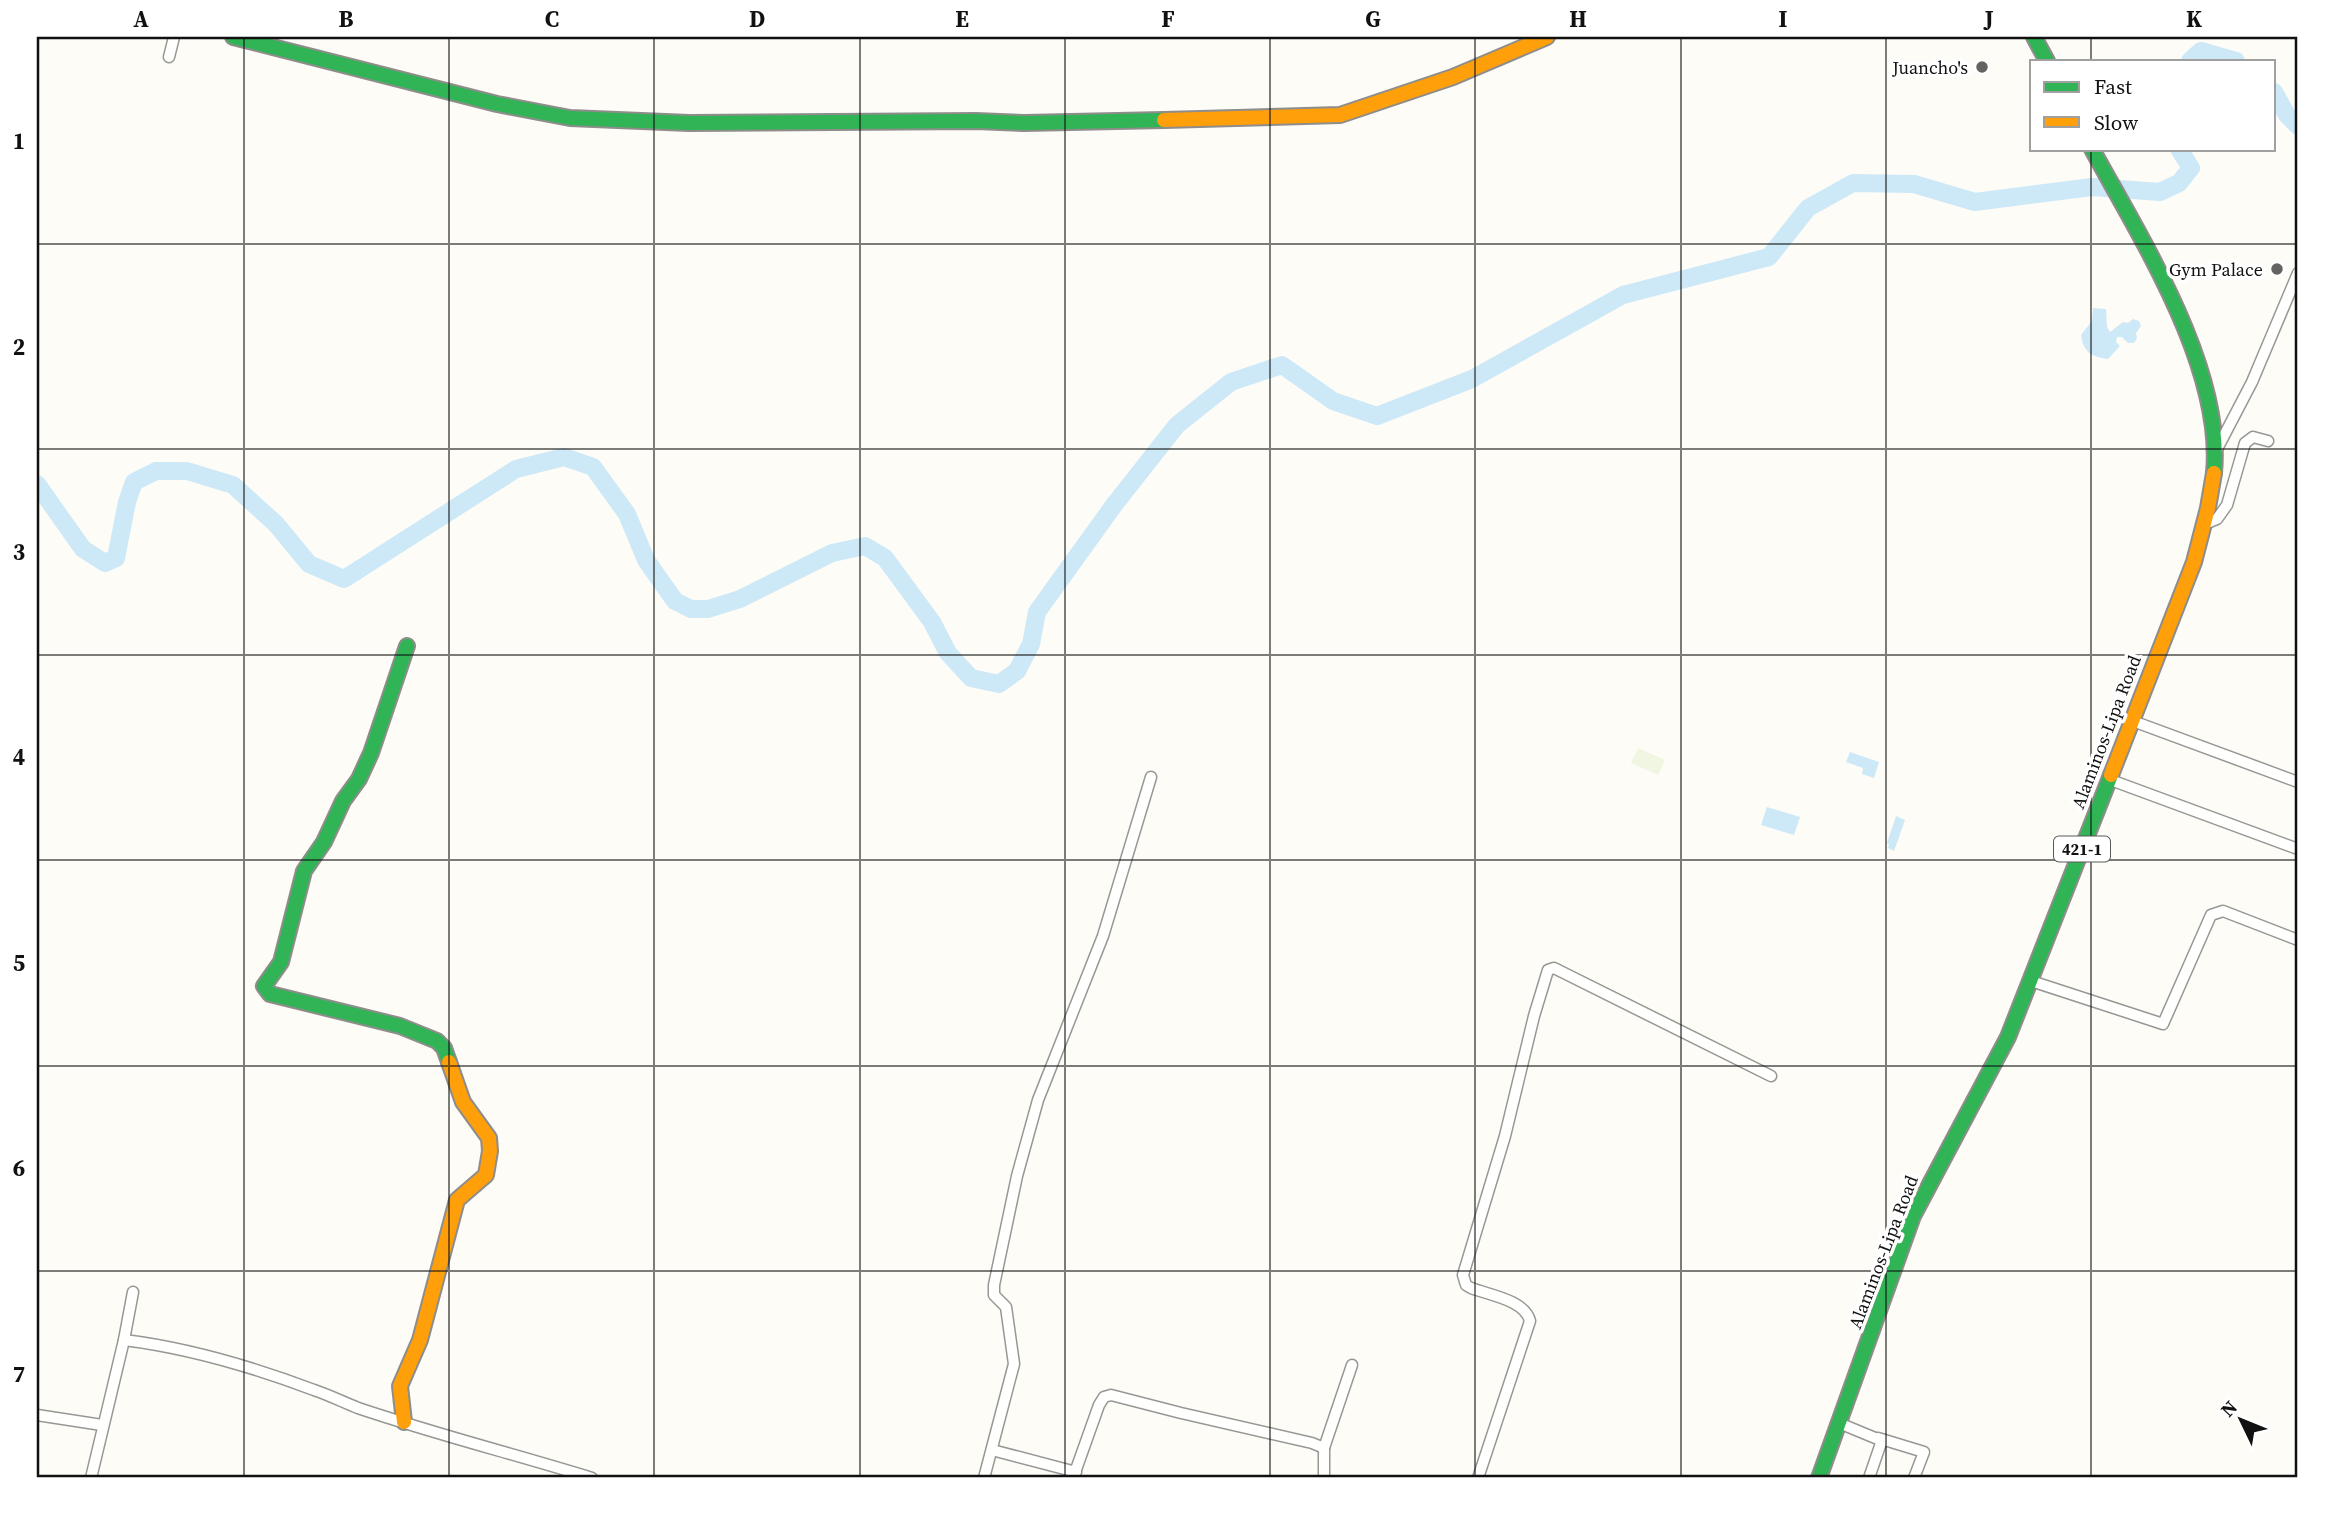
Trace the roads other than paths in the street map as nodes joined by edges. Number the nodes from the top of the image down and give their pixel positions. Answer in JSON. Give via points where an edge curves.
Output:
{"nodes":[{"id":1,"x":174,"y":37,"type":"edge"},
{"id":2,"x":233,"y":37,"type":"edge"},
{"id":3,"x":1547,"y":37,"type":"edge"},
{"id":4,"x":2034,"y":37,"type":"edge"},
{"id":5,"x":169,"y":57,"type":"dead end"},
{"id":6,"x":2046,"y":60,"type":"edge"},
{"id":7,"x":2093,"y":150,"type":"edge"},
{"id":8,"x":2298,"y":273,"type":"edge"},
{"id":9,"x":2268,"y":441,"type":"dead end"},
{"id":10,"x":2216,"y":451,"type":"junction"},
{"id":11,"x":2205,"y":524,"type":"junction"},
{"id":12,"x":407,"y":646,"type":"dead end"},
{"id":13,"x":2130,"y":720,"type":"junction"},
{"id":14,"x":1151,"y":777,"type":"dead end"},
{"id":15,"x":2108,"y":779,"type":"junction"},
{"id":16,"x":2298,"y":782,"type":"edge"},
{"id":17,"x":2298,"y":849,"type":"edge"},
{"id":18,"x":2298,"y":940,"type":"edge"},
{"id":19,"x":2031,"y":981,"type":"junction"},
{"id":20,"x":1771,"y":1076,"type":"dead end"},
{"id":21,"x":133,"y":1292,"type":"dead end"},
{"id":22,"x":124,"y":1340,"type":"junction"},
{"id":23,"x":1352,"y":1365,"type":"dead end"},
{"id":24,"x":37,"y":1415,"type":"edge"},
{"id":25,"x":404,"y":1422,"type":"junction"},
{"id":26,"x":1839,"y":1423,"type":"junction"},
{"id":27,"x":102,"y":1425,"type":"junction"},
{"id":28,"x":1877,"y":1437,"type":"junction"},
{"id":29,"x":1324,"y":1448,"type":"junction"},
{"id":30,"x":992,"y":1450,"type":"junction"},
{"id":31,"x":1075,"y":1475,"type":"edge"},
{"id":32,"x":91,"y":1478,"type":"edge"},
{"id":33,"x":592,"y":1478,"type":"edge"},
{"id":34,"x":984,"y":1478,"type":"edge"},
{"id":35,"x":1324,"y":1478,"type":"edge"},
{"id":36,"x":1478,"y":1478,"type":"edge"},
{"id":37,"x":1819,"y":1478,"type":"edge"},
{"id":38,"x":1869,"y":1478,"type":"edge"},
{"id":39,"x":1914,"y":1478,"type":"edge"}],
"edges":[{"from":1,"to":5,"type":"street"},
{"from":2,"to":3,"type":"street","via":[[558,116],[690,123],[1024,123],[1340,115],[1453,77]]},
{"from":4,"to":6,"type":"street"},
{"from":7,"to":10,"type":"street","name":"Alaminos-Lipa Road","number":"421-1","via":[[2175,308],[2210,405]]},
{"from":8,"to":10,"type":"street","via":[[2252,382]]},
{"from":9,"to":11,"type":"street","via":[[2253,437],[2245,443],[2227,505],[2217,519]]},
{"from":10,"to":11,"type":"street","name":"Alaminos-Lipa Road","number":"421-1"},
{"from":11,"to":13,"type":"street","name":"Alaminos-Lipa Road","number":"421-1"},
{"from":12,"to":25,"type":"street","via":[[371,752],[304,871],[281,962],[264,986],[270,993],[400,1026],[437,1041],[444,1048],[463,1102],[489,1138],[486,1175],[457,1200],[420,1340],[400,1386]]},
{"from":13,"to":15,"type":"street","name":"Alaminos-Lipa Road","number":"421-1"},
{"from":13,"to":16,"type":"street"},
{"from":14,"to":30,"type":"street","via":[[1103,936],[1038,1100],[1017,1176],[994,1285],[994,1295],[1006,1307],[1014,1364]]},
{"from":15,"to":17,"type":"street"},
{"from":15,"to":19,"type":"street","name":"Alaminos-Lipa Road","number":"421-1"},
{"from":18,"to":19,"type":"street","via":[[2216,911],[2166,1021],[2160,1024]]},
{"from":19,"to":26,"type":"street","name":"Alaminos-Lipa Road","number":"421-1","via":[[2008,1037],[1913,1216]]},
{"from":20,"to":36,"type":"street","via":[[1555,968],[1548,970],[1463,1275],[1466,1285],[1521,1307],[1530,1321]]},
{"from":21,"to":22,"type":"street"},
{"from":22,"to":25,"type":"street","via":[[213,1358]]},
{"from":22,"to":27,"type":"street"},
{"from":23,"to":29,"type":"street"},
{"from":24,"to":27,"type":"street"},
{"from":25,"to":33,"type":"street"},
{"from":26,"to":28,"type":"street"},
{"from":26,"to":37,"type":"street","name":"Alaminos-Lipa Road","number":"421-1"},
{"from":27,"to":32,"type":"street"},
{"from":28,"to":38,"type":"street","via":[[1881,1443]]},
{"from":28,"to":39,"type":"street","via":[[1924,1452]]},
{"from":29,"to":31,"type":"street","via":[[1111,1395],[1099,1405]]},
{"from":29,"to":35,"type":"street"},
{"from":30,"to":31,"type":"street"},
{"from":30,"to":34,"type":"street"}]}
